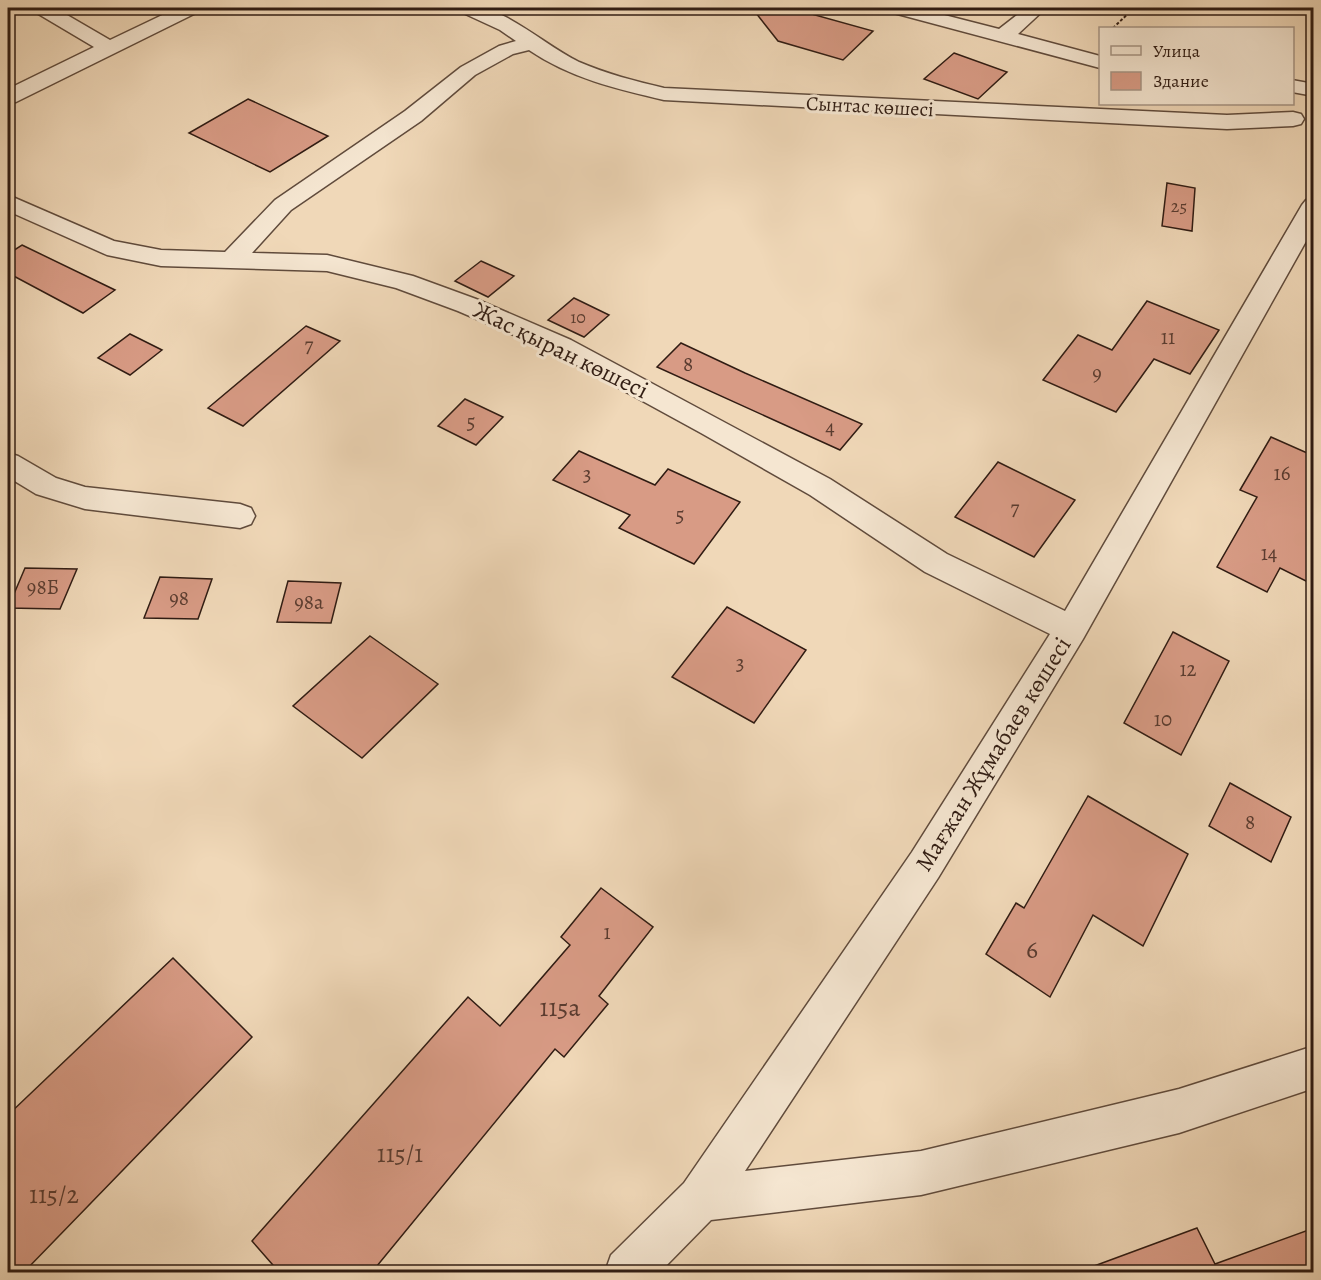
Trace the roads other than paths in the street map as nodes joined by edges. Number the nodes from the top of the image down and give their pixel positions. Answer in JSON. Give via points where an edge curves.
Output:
{"nodes":[{"id":1,"x":42,"y":8,"type":"edge"},
{"id":2,"x":191,"y":8,"type":"edge"},
{"id":3,"x":468,"y":8,"type":"edge"},
{"id":4,"x":897,"y":8,"type":"edge"},
{"id":5,"x":1030,"y":13,"type":"edge"},
{"id":6,"x":1048,"y":25,"type":"dead end"},
{"id":7,"x":1003,"y":36,"type":"junction"},
{"id":8,"x":533,"y":43,"type":"junction"},
{"id":9,"x":109,"y":48,"type":"junction"},
{"id":10,"x":1099,"y":61,"type":"edge"},
{"id":11,"x":1294,"y":86,"type":"edge"},
{"id":12,"x":1314,"y":90,"type":"edge"},
{"id":13,"x":8,"y":97,"type":"edge"},
{"id":14,"x":1247,"y":105,"type":"edge"},
{"id":15,"x":1293,"y":119,"type":"junction"},
{"id":16,"x":1314,"y":129,"type":"edge"},
{"id":17,"x":8,"y":202,"type":"edge"},
{"id":18,"x":1314,"y":205,"type":"edge"},
{"id":19,"x":232,"y":260,"type":"junction"},
{"id":20,"x":8,"y":464,"type":"edge"},
{"id":21,"x":240,"y":516,"type":"dead end"},
{"id":22,"x":1071,"y":629,"type":"junction"},
{"id":23,"x":1314,"y":1066,"type":"edge"},
{"id":24,"x":700,"y":1199,"type":"junction"},
{"id":25,"x":628,"y":1272,"type":"edge"}],
"edges":[{"from":1,"to":9,"type":"street"},
{"from":2,"to":9,"type":"street"},
{"from":3,"to":8,"type":"street","name":"Сынтас көшесі"},
{"from":4,"to":7,"type":"street"},
{"from":5,"to":6,"type":"street"},
{"from":5,"to":7,"type":"street"},
{"from":7,"to":10,"type":"street"},
{"from":8,"to":15,"type":"street","name":"Сынтас көшесі","via":[[606,80],[691,97],[1227,123]]},
{"from":8,"to":19,"type":"street","via":[[506,50],[468,71],[412,116],[283,205]]},
{"from":9,"to":13,"type":"street"},
{"from":11,"to":12,"type":"street"},
{"from":14,"to":15,"type":"street"},
{"from":15,"to":16,"type":"street"},
{"from":17,"to":19,"type":"street","name":"Жас қыран көшесі","via":[[107,247],[161,258]]},
{"from":18,"to":22,"type":"street","name":"Мағжан Жұмабаев көшесі"},
{"from":19,"to":22,"type":"street","name":"Жас қыран көшесі","via":[[327,263],[404,282],[552,341],[820,487],[936,563]]},
{"from":20,"to":21,"type":"street","via":[[46,486],[85,498]]},
{"from":22,"to":24,"type":"street","name":"Мағжан Жұмабаев көшесі","via":[[925,865]]},
{"from":23,"to":24,"type":"street","via":[[1179,1111],[921,1173]]},
{"from":24,"to":25,"type":"street","name":"Мағжан Жұмабаев көшесі"}]}
